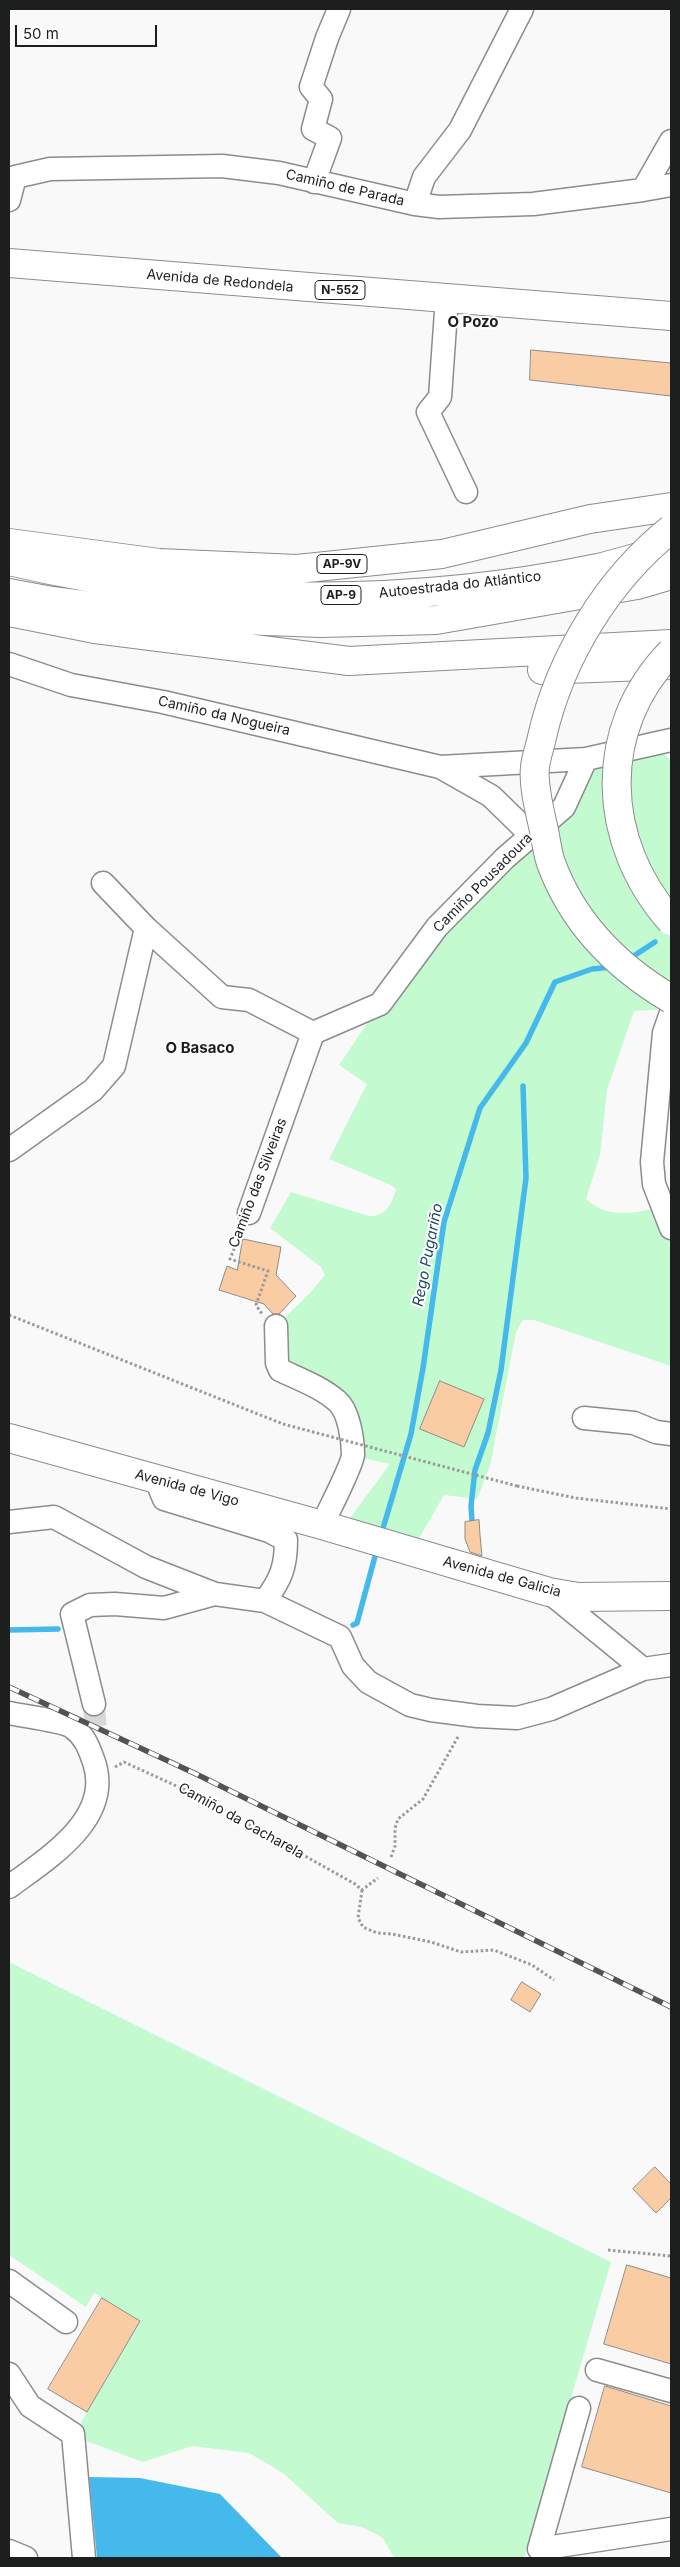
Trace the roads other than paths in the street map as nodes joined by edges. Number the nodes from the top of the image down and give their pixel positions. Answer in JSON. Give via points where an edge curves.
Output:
{"nodes":[{"id":1,"x":339,"y":9,"type":"edge"},
{"id":2,"x":522,"y":9,"type":"edge"},
{"id":3,"x":671,"y":141,"type":"edge"},
{"id":4,"x":12,"y":177,"type":"edge"},
{"id":5,"x":314,"y":182,"type":"junction"},
{"id":6,"x":671,"y":184,"type":"edge"},
{"id":7,"x":643,"y":190,"type":"junction"},
{"id":8,"x":9,"y":200,"type":"edge"},
{"id":9,"x":415,"y":204,"type":"junction"},
{"id":10,"x":9,"y":263,"type":"edge"},
{"id":11,"x":447,"y":298,"type":"junction"},
{"id":12,"x":671,"y":316,"type":"edge"},
{"id":13,"x":466,"y":492,"type":"dead end"},
{"id":14,"x":671,"y":507,"type":"edge"},
{"id":15,"x":671,"y":529,"type":"edge"},
{"id":16,"x":9,"y":543,"type":"edge"},
{"id":17,"x":671,"y":548,"type":"edge"},
{"id":18,"x":9,"y":561,"type":"edge"},
{"id":19,"x":671,"y":575,"type":"edge"},
{"id":20,"x":9,"y":593,"type":"edge"},
{"id":21,"x":9,"y":612,"type":"edge"},
{"id":22,"x":671,"y":644,"type":"edge"},
{"id":23,"x":671,"y":652,"type":"edge"},
{"id":24,"x":349,"y":661,"type":"junction"},
{"id":25,"x":9,"y":664,"type":"edge"},
{"id":26,"x":671,"y":666,"type":"edge"},
{"id":27,"x":661,"y":742,"type":"edge"},
{"id":28,"x":586,"y":759,"type":"junction"},
{"id":29,"x":671,"y":760,"type":"edge"},
{"id":30,"x":440,"y":767,"type":"junction"},
{"id":31,"x":531,"y":835,"type":"junction"},
{"id":32,"x":102,"y":883,"type":"dead end"},
{"id":33,"x":671,"y":921,"type":"edge"},
{"id":34,"x":146,"y":928,"type":"junction"},
{"id":35,"x":671,"y":999,"type":"edge"},
{"id":36,"x":671,"y":1013,"type":"edge"},
{"id":37,"x":314,"y":1033,"type":"junction"},
{"id":38,"x":9,"y":1150,"type":"edge"},
{"id":39,"x":249,"y":1213,"type":"road end"},
{"id":40,"x":671,"y":1228,"type":"edge"},
{"id":41,"x":276,"y":1326,"type":"road end"},
{"id":42,"x":584,"y":1418,"type":"dead end"},
{"id":43,"x":671,"y":1434,"type":"edge"},
{"id":44,"x":9,"y":1438,"type":"edge"},
{"id":45,"x":156,"y":1480,"type":"junction"},
{"id":46,"x":9,"y":1522,"type":"edge"},
{"id":47,"x":328,"y":1527,"type":"junction"},
{"id":48,"x":366,"y":1538,"type":"joint"},
{"id":49,"x":548,"y":1592,"type":"junction"},
{"id":50,"x":215,"y":1594,"type":"junction"},
{"id":51,"x":671,"y":1596,"type":"edge"},
{"id":52,"x":265,"y":1601,"type":"junction"},
{"id":53,"x":671,"y":1665,"type":"edge"},
{"id":54,"x":644,"y":1669,"type":"junction"},
{"id":55,"x":94,"y":1704,"type":"tunnel mouth"},
{"id":56,"x":9,"y":1713,"type":"edge"},
{"id":57,"x":96,"y":1732,"type":"tunnel mouth"},
{"id":58,"x":98,"y":1775,"type":"junction"},
{"id":59,"x":9,"y":1887,"type":"edge"},
{"id":60,"x":9,"y":2281,"type":"edge"},
{"id":61,"x":66,"y":2322,"type":"dead end"},
{"id":62,"x":597,"y":2370,"type":"dead end"},
{"id":63,"x":9,"y":2374,"type":"edge"},
{"id":64,"x":671,"y":2391,"type":"edge"},
{"id":65,"x":579,"y":2408,"type":"dead end"},
{"id":66,"x":671,"y":2529,"type":"edge"},
{"id":67,"x":9,"y":2551,"type":"edge"},
{"id":68,"x":26,"y":2558,"type":"edge"},
{"id":69,"x":84,"y":2558,"type":"edge"}],
"edges":[{"from":1,"to":5,"type":"street","via":[[326,38],[311,88],[321,99],[312,126],[330,138]]},
{"from":2,"to":9,"type":"street","via":[[460,130],[424,177]]},
{"from":3,"to":7,"type":"street"},
{"from":4,"to":5,"type":"street","name":"Camiño de Parada","via":[[50,169],[222,166],[279,173]]},
{"from":4,"to":8,"type":"street","name":"Camiño de Parada"},
{"from":5,"to":9,"type":"street","name":"Camiño de Parada"},
{"from":6,"to":7,"type":"street","name":"Camiño de Parada"},
{"from":7,"to":9,"type":"street","name":"Camiño de Parada","via":[[533,204],[439,207]]},
{"from":10,"to":11,"type":"main road","name":"Avenida de Redondela","number":"N-552"},
{"from":11,"to":12,"type":"main road","name":"Avenida de Redondela","number":"N-552"},
{"from":11,"to":13,"type":"street","via":[[440,396],[428,412]]},
{"from":14,"to":16,"type":"main road","number":"AP-9V","via":[[590,519],[442,554],[297,569],[159,563]]},
{"from":15,"to":35,"type":"main road","bridge":true,"via":[[626,573],[601,604],[549,705],[535,767],[540,815],[551,862],[566,895],[587,930],[617,961]]},
{"from":17,"to":18,"type":"main road","name":"Autoestrada do Atlántico","number":"AP-9","via":[[598,568],[486,585],[380,595],[228,595],[70,575]]},
{"from":19,"to":20,"type":"main road","name":"Autoestrada do Atlántico","number":"AP-9","via":[[637,585],[436,620],[321,623],[185,618]]},
{"from":21,"to":24,"type":"main road","via":[[95,629]]},
{"from":22,"to":24,"type":"main road"},
{"from":23,"to":33,"type":"main road","bridge":true,"via":[[648,679],[635,702],[618,750],[616,777],[620,823],[635,867],[643,886]]},
{"from":24,"to":26,"type":"main road","via":[[497,671]]},
{"from":25,"to":30,"type":"street","name":"Camiño da Nogueira","via":[[71,685],[163,702]]},
{"from":27,"to":28,"type":"street","name":"Camiño da Nogueira"},
{"from":27,"to":29,"type":"street"},
{"from":28,"to":30,"type":"street","name":"Camiño da Nogueira"},
{"from":28,"to":31,"type":"street","name":"Camiño Pousadoura","via":[[564,807]]},
{"from":30,"to":31,"type":"street","name":"Camiño da Nogueira","via":[[490,796]]},
{"from":31,"to":37,"type":"street","name":"Camiño Pousadoura","via":[[436,927],[380,1004]]},
{"from":32,"to":34,"type":"street"},
{"from":34,"to":37,"type":"street","via":[[222,997],[249,1000]]},
{"from":34,"to":38,"type":"street","via":[[114,1066],[93,1090]]},
{"from":36,"to":40,"type":"street","via":[[664,1033],[652,1162],[654,1184]]},
{"from":37,"to":39,"type":"street","name":"Camiño das Silveiras"},
{"from":41,"to":47,"type":"street","via":[[280,1370],[339,1402],[349,1428],[353,1456]]},
{"from":42,"to":43,"type":"street","via":[[634,1422],[656,1432]]},
{"from":44,"to":45,"type":"main road","name":"Avenida de Vigo"},
{"from":45,"to":47,"type":"main road","name":"Avenida de Vigo"},
{"from":45,"to":52,"type":"street","via":[[164,1499],[269,1531],[286,1540],[286,1563],[278,1583]]},
{"from":46,"to":50,"type":"street","via":[[54,1517],[146,1567]]},
{"from":47,"to":48,"type":"main road","name":"Avenida de Vigo"},
{"from":48,"to":49,"type":"main road","name":"Avenida de Galicia"},
{"from":49,"to":51,"type":"main road","name":"Avenida de Galicia","via":[[578,1597]]},
{"from":49,"to":54,"type":"street"},
{"from":50,"to":52,"type":"street"},
{"from":50,"to":55,"type":"street","via":[[164,1608],[90,1605],[72,1614]]},
{"from":52,"to":54,"type":"street","via":[[340,1637],[354,1666],[368,1682],[410,1705],[462,1714],[517,1718],[551,1709]]},
{"from":53,"to":54,"type":"street"},
{"from":56,"to":58,"type":"street","via":[[71,1726],[88,1742]]},
{"from":57,"to":58,"type":"street"},
{"from":58,"to":59,"type":"street","via":[[96,1801],[66,1844]]},
{"from":60,"to":61,"type":"street"},
{"from":62,"to":64,"type":"street"},
{"from":63,"to":69,"type":"street","via":[[30,2406],[73,2434]]},
{"from":65,"to":66,"type":"street","via":[[539,2549]]},
{"from":67,"to":68,"type":"street"}]}
